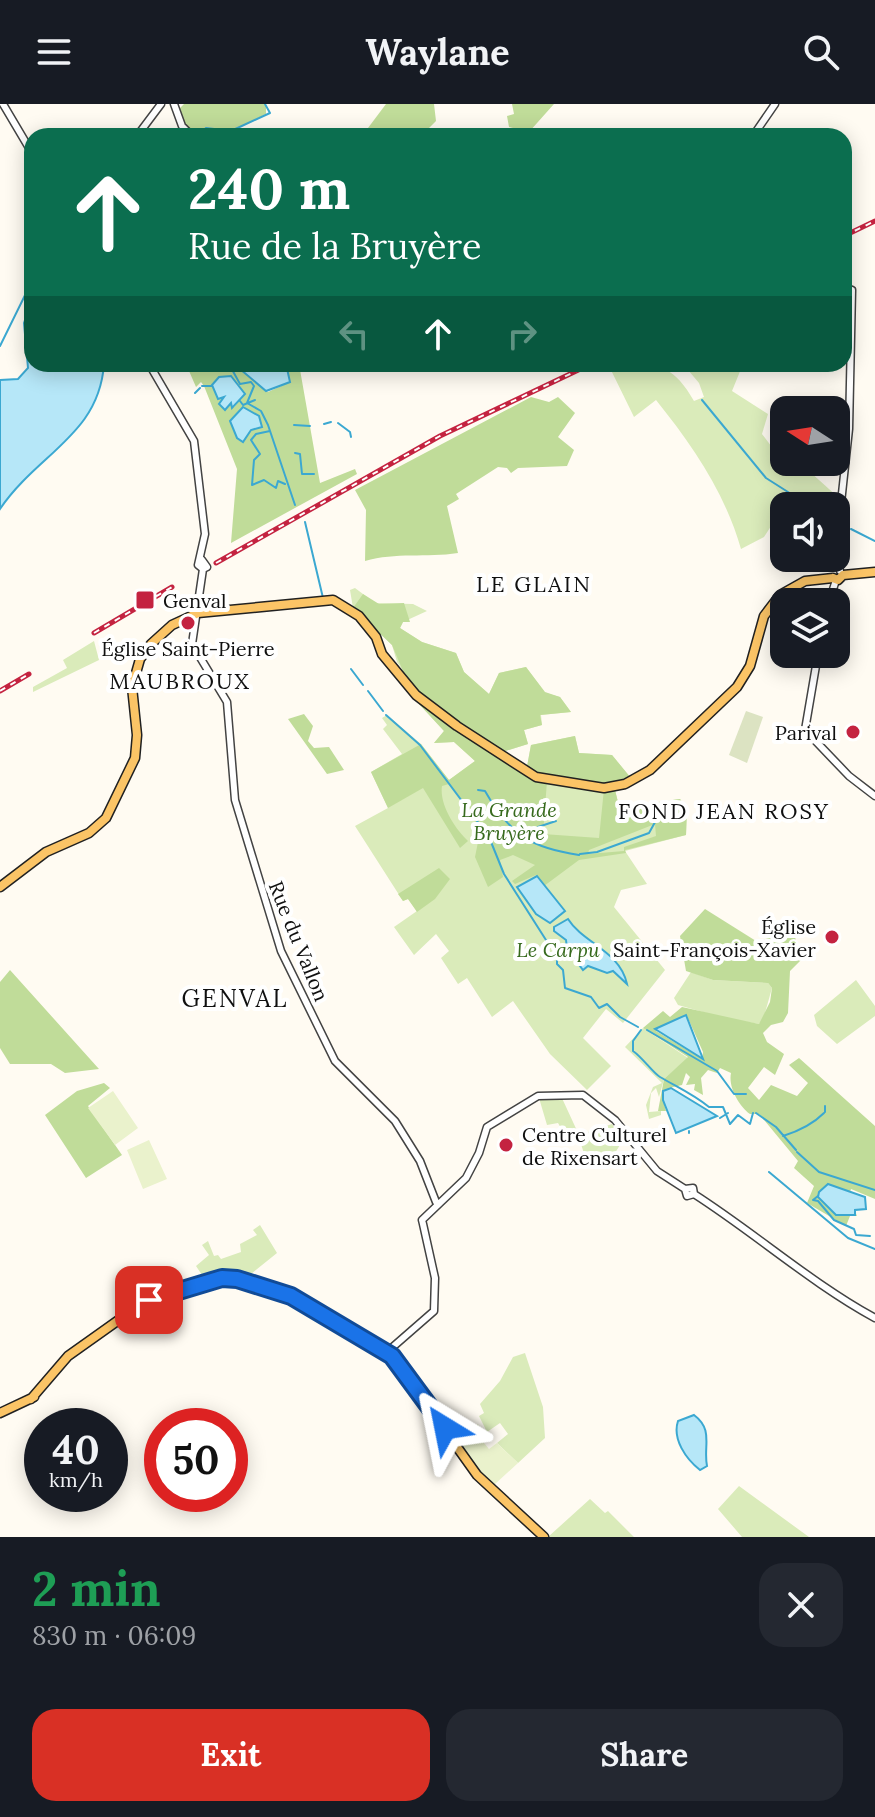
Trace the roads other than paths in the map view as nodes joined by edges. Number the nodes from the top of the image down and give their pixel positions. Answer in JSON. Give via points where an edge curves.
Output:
{"nodes":[{"id":1,"x":3,"y":104,"type":"edge"},
{"id":2,"x":161,"y":104,"type":"edge"},
{"id":3,"x":174,"y":104,"type":"edge"},
{"id":4,"x":775,"y":104,"type":"edge"},
{"id":5,"x":143,"y":128,"type":"edge"},
{"id":6,"x":184,"y":128,"type":"edge"},
{"id":7,"x":758,"y":128,"type":"edge"},
{"id":8,"x":24,"y":139,"type":"edge"},
{"id":9,"x":154,"y":372,"type":"edge"},
{"id":10,"x":848,"y":372,"type":"edge"},
{"id":11,"x":875,"y":572,"type":"edge"},
{"id":12,"x":835,"y":578,"type":"junction"},
{"id":13,"x":832,"y":588,"type":"edge"},
{"id":14,"x":198,"y":613,"type":"junction"},
{"id":15,"x":815,"y":668,"type":"edge"},
{"id":16,"x":875,"y":796,"type":"edge"},
{"id":17,"x":0,"y":887,"type":"edge"},
{"id":18,"x":436,"y":1202,"type":"junction"},
{"id":19,"x":875,"y":1318,"type":"edge"},
{"id":20,"x":384,"y":1350,"type":"junction"},
{"id":21,"x":0,"y":1413,"type":"edge"},
{"id":22,"x":544,"y":1537,"type":"edge"}],
"edges":[{"from":1,"to":8,"type":"street"},
{"from":2,"to":5,"type":"street"},
{"from":3,"to":6,"type":"street"},
{"from":4,"to":7,"type":"street"},
{"from":9,"to":14,"type":"street","via":[[194,441],[204,520]]},
{"from":10,"to":12,"type":"street","via":[[849,429]]},
{"from":11,"to":12,"type":"main road"},
{"from":12,"to":13,"type":"street"},
{"from":12,"to":14,"type":"main road","via":[[799,583],[775,599],[737,687],[650,770],[620,786],[583,787],[529,774],[421,700],[355,612],[330,603]]},
{"from":14,"to":17,"type":"main road","via":[[164,631],[140,659],[132,687],[135,758],[106,818],[89,833],[46,852]]},
{"from":14,"to":18,"type":"street","name":"Rue du Vallon","via":[[192,644],[227,702],[240,822],[295,983],[340,1069],[407,1138]]},
{"from":15,"to":16,"type":"street","via":[[804,729]]},
{"from":18,"to":19,"type":"street","via":[[463,1181],[487,1127],[538,1096],[583,1095],[615,1120],[657,1171],[685,1189],[691,1187]]},
{"from":18,"to":20,"type":"street","via":[[425,1221],[435,1306]]},
{"from":20,"to":21,"type":"main road","via":[[296,1298],[230,1278],[206,1280],[144,1302],[84,1345],[31,1399]]},
{"from":20,"to":22,"type":"main road","via":[[487,1484]]}]}
